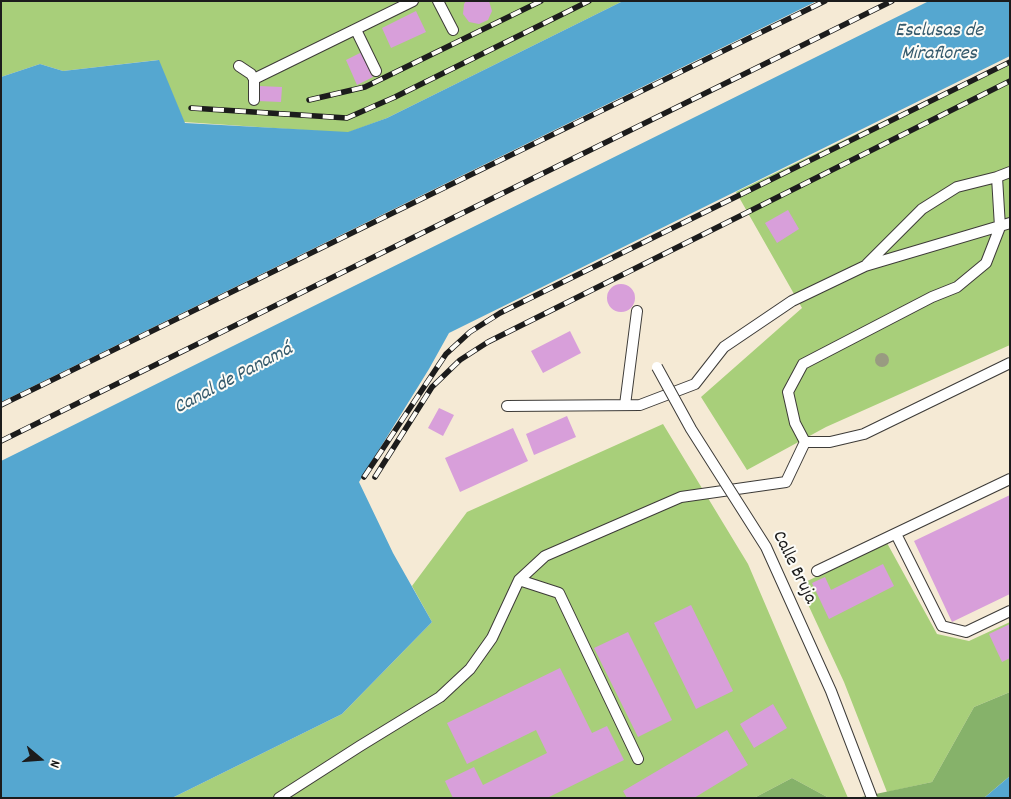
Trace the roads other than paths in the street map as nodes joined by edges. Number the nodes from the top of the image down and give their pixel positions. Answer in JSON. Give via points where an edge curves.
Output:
{"nodes":[{"id":1,"x":414,"y":1,"type":"edge"},
{"id":2,"x":438,"y":1,"type":"edge"},
{"id":3,"x":356,"y":30,"type":"junction"},
{"id":4,"x":453,"y":30,"type":"dead end"},
{"id":5,"x":239,"y":66,"type":"dead end"},
{"id":6,"x":376,"y":71,"type":"dead end"},
{"id":7,"x":254,"y":78,"type":"junction"},
{"id":8,"x":254,"y":100,"type":"dead end"},
{"id":9,"x":1010,"y":172,"type":"edge"},
{"id":10,"x":997,"y":177,"type":"junction"},
{"id":11,"x":1005,"y":225,"type":"edge"},
{"id":12,"x":865,"y":266,"type":"junction"},
{"id":13,"x":637,"y":311,"type":"dead end"},
{"id":14,"x":1010,"y":363,"type":"edge"},
{"id":15,"x":657,"y":367,"type":"dead end"},
{"id":16,"x":625,"y":405,"type":"junction"},
{"id":17,"x":507,"y":406,"type":"dead end"},
{"id":18,"x":805,"y":442,"type":"junction"},
{"id":19,"x":1010,"y":479,"type":"edge"},
{"id":20,"x":896,"y":534,"type":"junction"},
{"id":21,"x":817,"y":571,"type":"dead end"},
{"id":22,"x":519,"y":580,"type":"junction"},
{"id":23,"x":1010,"y":611,"type":"edge"},
{"id":24,"x":638,"y":759,"type":"dead end"},
{"id":25,"x":279,"y":798,"type":"edge"},
{"id":26,"x":872,"y":798,"type":"edge"}],
"edges":[{"from":1,"to":3,"type":"lane"},
{"from":2,"to":4,"type":"lane"},
{"from":3,"to":6,"type":"lane"},
{"from":3,"to":7,"type":"lane"},
{"from":5,"to":7,"type":"lane"},
{"from":7,"to":8,"type":"lane"},
{"from":9,"to":10,"type":"lane"},
{"from":10,"to":11,"type":"lane"},
{"from":10,"to":12,"type":"lane","via":[[957,187],[922,209]]},
{"from":11,"to":12,"type":"lane"},
{"from":11,"to":18,"type":"lane","via":[[986,264],[957,287],[803,364],[788,392],[795,423]]},
{"from":12,"to":16,"type":"lane","via":[[792,301],[732,342],[695,384],[640,405]]},
{"from":13,"to":16,"type":"lane"},
{"from":14,"to":18,"type":"lane","via":[[864,434],[830,442]]},
{"from":15,"to":26,"type":"lane","name":"Calle Bruja","bridge":true,"via":[[691,429],[766,547],[831,692]]},
{"from":16,"to":17,"type":"lane"},
{"from":18,"to":22,"type":"lane","via":[[786,482],[681,497],[545,556]]},
{"from":19,"to":20,"type":"lane"},
{"from":20,"to":21,"type":"lane"},
{"from":20,"to":23,"type":"lane","via":[[942,626],[966,632]]},
{"from":22,"to":24,"type":"lane","via":[[559,593]]},
{"from":22,"to":25,"type":"lane","via":[[492,638],[470,669],[440,697]]}]}
